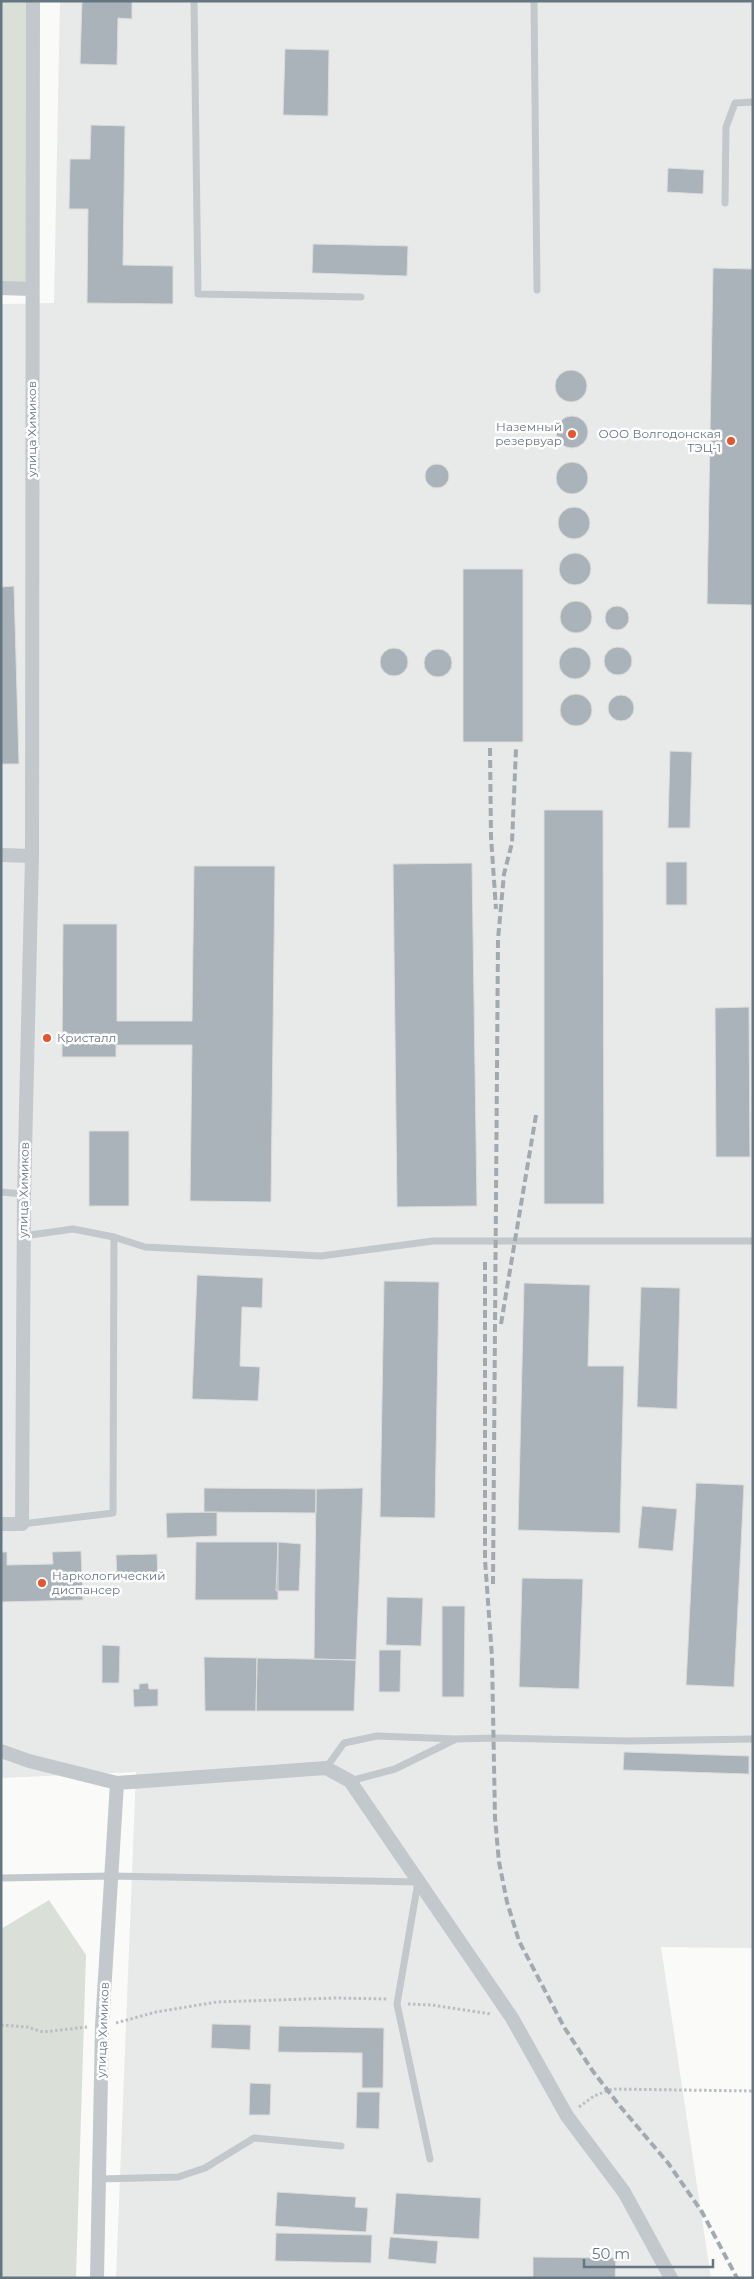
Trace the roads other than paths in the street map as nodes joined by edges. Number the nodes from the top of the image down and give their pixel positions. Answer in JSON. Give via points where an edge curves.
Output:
{"nodes":[{"id":1,"x":33,"y":1,"type":"edge"},
{"id":2,"x":194,"y":1,"type":"edge"},
{"id":3,"x":534,"y":1,"type":"edge"},
{"id":4,"x":753,"y":102,"type":"edge"},
{"id":5,"x":725,"y":203,"type":"dead end"},
{"id":6,"x":1,"y":288,"type":"edge"},
{"id":7,"x":32,"y":289,"type":"junction"},
{"id":8,"x":537,"y":290,"type":"dead end"},
{"id":9,"x":361,"y":297,"type":"dead end"},
{"id":10,"x":1,"y":854,"type":"edge"},
{"id":11,"x":32,"y":856,"type":"junction"},
{"id":12,"x":1,"y":1192,"type":"edge"},
{"id":13,"x":24,"y":1194,"type":"junction"},
{"id":14,"x":23,"y":1236,"type":"junction"},
{"id":15,"x":114,"y":1237,"type":"junction"},
{"id":16,"x":753,"y":1241,"type":"edge"},
{"id":17,"x":1,"y":1524,"type":"edge"},
{"id":18,"x":22,"y":1524,"type":"junction"},
{"id":19,"x":753,"y":1739,"type":"edge"},
{"id":20,"x":456,"y":1740,"type":"junction"},
{"id":21,"x":1,"y":1751,"type":"edge"},
{"id":22,"x":326,"y":1768,"type":"junction"},
{"id":23,"x":350,"y":1781,"type":"junction"},
{"id":24,"x":117,"y":1783,"type":"junction"},
{"id":25,"x":111,"y":1876,"type":"junction"},
{"id":26,"x":1,"y":1878,"type":"edge"},
{"id":27,"x":418,"y":1882,"type":"junction"},
{"id":28,"x":341,"y":2146,"type":"dead end"},
{"id":29,"x":430,"y":2159,"type":"dead end"},
{"id":30,"x":99,"y":2179,"type":"junction"},
{"id":31,"x":97,"y":2278,"type":"edge"},
{"id":32,"x":671,"y":2278,"type":"edge"}],
"edges":[{"from":1,"to":7,"type":"street","name":"улица Химиков"},
{"from":2,"to":9,"type":"lane","via":[[198,294]]},
{"from":3,"to":8,"type":"lane"},
{"from":4,"to":5,"type":"lane","via":[[734,103],[726,126]]},
{"from":6,"to":7,"type":"street"},
{"from":7,"to":11,"type":"street","name":"улица Химиков"},
{"from":10,"to":11,"type":"street"},
{"from":11,"to":13,"type":"street","name":"улица Химиков"},
{"from":12,"to":13,"type":"lane"},
{"from":13,"to":14,"type":"street","name":"улица Химиков"},
{"from":14,"to":15,"type":"lane","via":[[73,1229]]},
{"from":14,"to":18,"type":"street","name":"улица Химиков"},
{"from":15,"to":16,"type":"lane","via":[[145,1246],[321,1256],[434,1241]]},
{"from":15,"to":18,"type":"lane","via":[[113,1513]]},
{"from":17,"to":18,"type":"street"},
{"from":19,"to":20,"type":"lane"},
{"from":20,"to":22,"type":"lane","via":[[377,1736],[344,1743]]},
{"from":20,"to":23,"type":"lane","via":[[395,1769]]},
{"from":21,"to":24,"type":"street"},
{"from":22,"to":23,"type":"street"},
{"from":22,"to":24,"type":"street"},
{"from":23,"to":27,"type":"street"},
{"from":24,"to":25,"type":"street","name":"улица Химиков"},
{"from":25,"to":26,"type":"lane"},
{"from":25,"to":27,"type":"lane"},
{"from":25,"to":30,"type":"street","name":"улица Химиков","via":[[102,2026]]},
{"from":27,"to":29,"type":"lane","via":[[397,2004]]},
{"from":27,"to":32,"type":"street","via":[[512,2018],[566,2116],[624,2192]]},
{"from":28,"to":30,"type":"lane","via":[[254,2138],[204,2168],[178,2177]]},
{"from":30,"to":31,"type":"street","name":"улица Химиков"}]}
